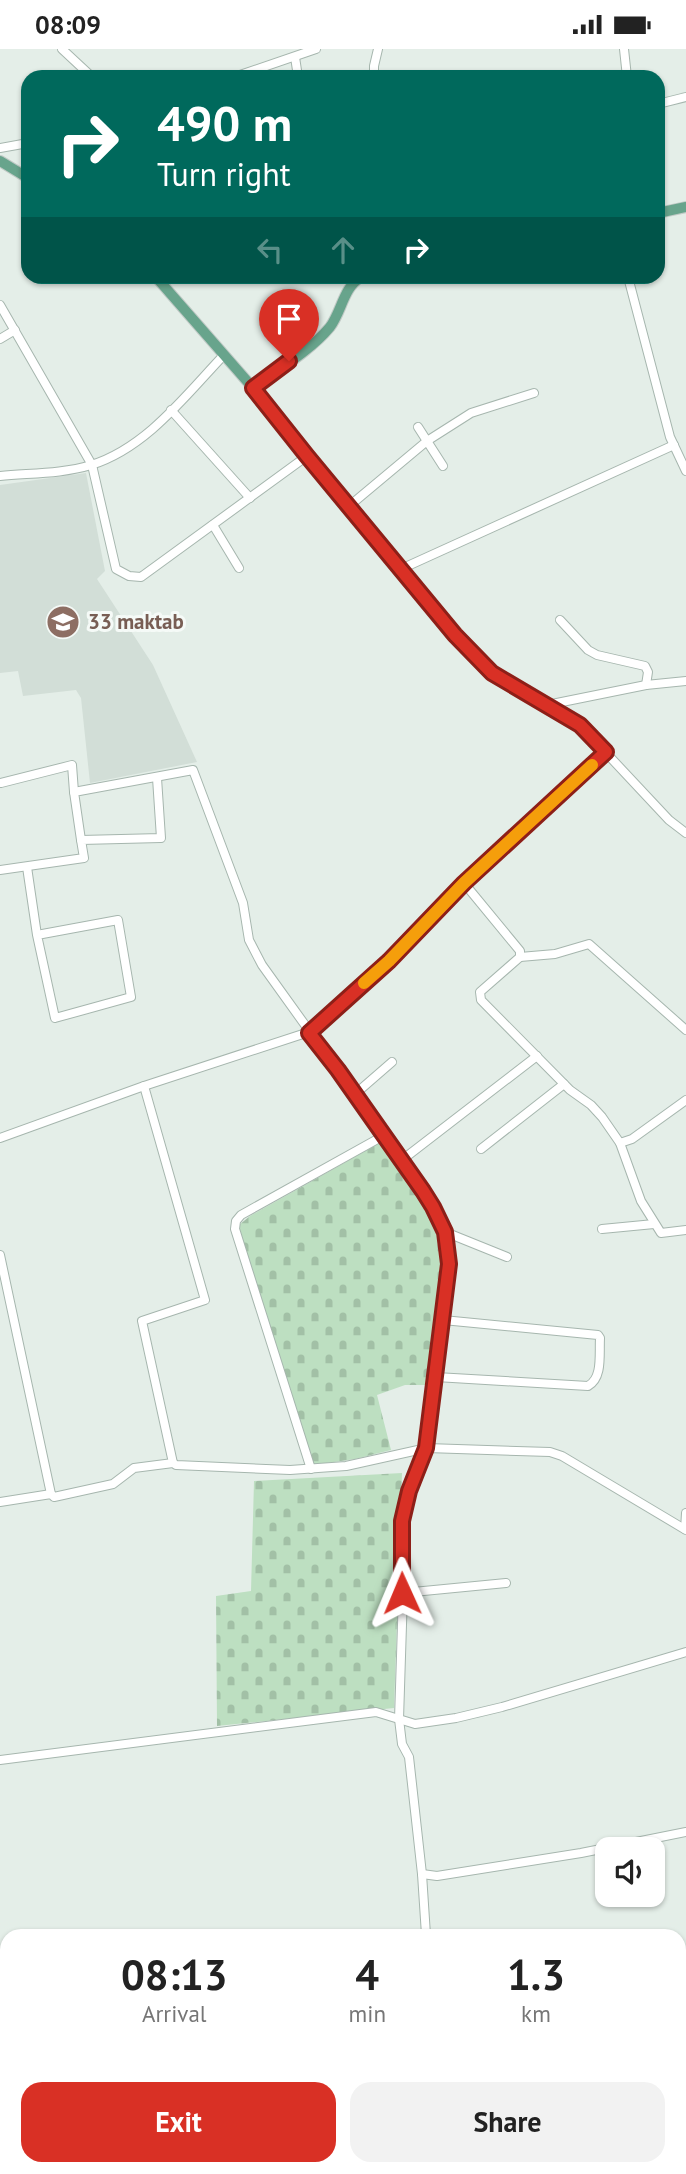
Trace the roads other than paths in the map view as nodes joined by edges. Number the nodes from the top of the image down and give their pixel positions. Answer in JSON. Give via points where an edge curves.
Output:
{"nodes":[{"id":1,"x":62,"y":49,"type":"edge"},
{"id":2,"x":316,"y":49,"type":"edge"},
{"id":3,"x":378,"y":49,"type":"edge"},
{"id":4,"x":624,"y":49,"type":"edge"},
{"id":5,"x":295,"y":57,"type":"junction"},
{"id":6,"x":84,"y":70,"type":"edge"},
{"id":7,"x":255,"y":70,"type":"edge"},
{"id":8,"x":297,"y":70,"type":"edge"},
{"id":9,"x":374,"y":70,"type":"edge"},
{"id":10,"x":626,"y":70,"type":"edge"},
{"id":11,"x":686,"y":97,"type":"edge"},
{"id":12,"x":665,"y":102,"type":"edge"},
{"id":13,"x":21,"y":144,"type":"edge"},
{"id":14,"x":0,"y":148,"type":"edge"},
{"id":15,"x":0,"y":162,"type":"edge"},
{"id":16,"x":21,"y":174,"type":"edge"},
{"id":17,"x":686,"y":207,"type":"edge"},
{"id":18,"x":665,"y":212,"type":"edge"},
{"id":19,"x":162,"y":284,"type":"edge"},
{"id":20,"x":352,"y":284,"type":"edge"},
{"id":21,"x":630,"y":284,"type":"edge"},
{"id":22,"x":0,"y":305,"type":"edge"},
{"id":23,"x":15,"y":330,"type":"junction"},
{"id":24,"x":0,"y":339,"type":"edge"},
{"id":25,"x":223,"y":356,"type":"junction"},
{"id":26,"x":253,"y":388,"type":"junction"},
{"id":27,"x":534,"y":393,"type":"dead end"},
{"id":28,"x":171,"y":410,"type":"junction"},
{"id":29,"x":418,"y":427,"type":"dead end"},
{"id":30,"x":427,"y":441,"type":"junction"},
{"id":31,"x":674,"y":445,"type":"junction"},
{"id":32,"x":307,"y":456,"type":"junction"},
{"id":33,"x":92,"y":465,"type":"junction"},
{"id":34,"x":443,"y":466,"type":"dead end"},
{"id":35,"x":686,"y":471,"type":"edge"},
{"id":36,"x":0,"y":476,"type":"edge"},
{"id":37,"x":250,"y":498,"type":"junction"},
{"id":38,"x":348,"y":507,"type":"junction"},
{"id":39,"x":213,"y":525,"type":"junction"},
{"id":40,"x":239,"y":568,"type":"dead end"},
{"id":41,"x":401,"y":569,"type":"junction"},
{"id":42,"x":560,"y":620,"type":"dead end"},
{"id":43,"x":686,"y":681,"type":"edge"},
{"id":44,"x":646,"y":685,"type":"junction"},
{"id":45,"x":547,"y":705,"type":"junction"},
{"id":46,"x":606,"y":752,"type":"junction"},
{"id":47,"x":158,"y":778,"type":"junction"},
{"id":48,"x":1,"y":783,"type":"edge"},
{"id":49,"x":74,"y":792,"type":"junction"},
{"id":50,"x":686,"y":834,"type":"edge"},
{"id":51,"x":81,"y":840,"type":"junction"},
{"id":52,"x":27,"y":867,"type":"junction"},
{"id":53,"x":0,"y":870,"type":"edge"},
{"id":54,"x":464,"y":883,"type":"junction"},
{"id":55,"x":37,"y":935,"type":"junction"},
{"id":56,"x":520,"y":957,"type":"junction"},
{"id":57,"x":686,"y":1030,"type":"edge"},
{"id":58,"x":309,"y":1033,"type":"junction"},
{"id":59,"x":537,"y":1056,"type":"junction"},
{"id":60,"x":392,"y":1062,"type":"dead end"},
{"id":61,"x":564,"y":1084,"type":"junction"},
{"id":62,"x":144,"y":1086,"type":"junction"},
{"id":63,"x":354,"y":1095,"type":"junction"},
{"id":64,"x":686,"y":1100,"type":"edge"},
{"id":65,"x":383,"y":1136,"type":"junction"},
{"id":66,"x":0,"y":1138,"type":"edge"},
{"id":67,"x":620,"y":1143,"type":"junction"},
{"id":68,"x":481,"y":1149,"type":"dead end"},
{"id":69,"x":402,"y":1160,"type":"junction"},
{"id":70,"x":653,"y":1224,"type":"junction"},
{"id":71,"x":602,"y":1229,"type":"dead end"},
{"id":72,"x":686,"y":1230,"type":"edge"},
{"id":73,"x":445,"y":1232,"type":"junction"},
{"id":74,"x":0,"y":1255,"type":"edge"},
{"id":75,"x":507,"y":1257,"type":"dead end"},
{"id":76,"x":443,"y":1319,"type":"junction"},
{"id":77,"x":436,"y":1377,"type":"junction"},
{"id":78,"x":426,"y":1448,"type":"junction"},
{"id":79,"x":173,"y":1463,"type":"junction"},
{"id":80,"x":311,"y":1469,"type":"junction"},
{"id":81,"x":51,"y":1494,"type":"junction"},
{"id":82,"x":0,"y":1502,"type":"edge"},
{"id":83,"x":686,"y":1513,"type":"edge"},
{"id":84,"x":685,"y":1529,"type":"edge"},
{"id":85,"x":506,"y":1583,"type":"dead end"},
{"id":86,"x":402,"y":1593,"type":"junction"},
{"id":87,"x":686,"y":1652,"type":"edge"},
{"id":88,"x":399,"y":1719,"type":"junction"},
{"id":89,"x":0,"y":1760,"type":"edge"},
{"id":90,"x":686,"y":1832,"type":"edge"},
{"id":91,"x":422,"y":1874,"type":"junction"},
{"id":92,"x":426,"y":1929,"type":"edge"}],
"edges":[{"from":1,"to":6,"type":"street"},
{"from":2,"to":5,"type":"street"},
{"from":3,"to":9,"type":"street"},
{"from":4,"to":10,"type":"street"},
{"from":5,"to":7,"type":"street"},
{"from":5,"to":8,"type":"street"},
{"from":11,"to":12,"type":"street"},
{"from":13,"to":14,"type":"street"},
{"from":15,"to":16,"type":"main road"},
{"from":17,"to":18,"type":"main road"},
{"from":19,"to":25,"type":"main road"},
{"from":20,"to":26,"type":"main road","via":[[331,325]]},
{"from":21,"to":31,"type":"street"},
{"from":22,"to":23,"type":"street"},
{"from":23,"to":24,"type":"street"},
{"from":23,"to":33,"type":"street"},
{"from":25,"to":26,"type":"main road"},
{"from":25,"to":28,"type":"street"},
{"from":26,"to":32,"type":"street"},
{"from":27,"to":30,"type":"street","via":[[471,413]]},
{"from":28,"to":33,"type":"street","via":[[131,446]]},
{"from":28,"to":37,"type":"street"},
{"from":29,"to":30,"type":"street"},
{"from":30,"to":34,"type":"street"},
{"from":30,"to":38,"type":"street"},
{"from":31,"to":35,"type":"street"},
{"from":31,"to":41,"type":"street"},
{"from":32,"to":37,"type":"street"},
{"from":32,"to":38,"type":"street"},
{"from":33,"to":36,"type":"street"},
{"from":33,"to":39,"type":"street","via":[[116,569],[128,576],[141,577]]},
{"from":37,"to":39,"type":"street"},
{"from":38,"to":41,"type":"street"},
{"from":39,"to":40,"type":"street"},
{"from":41,"to":45,"type":"street","via":[[492,673]]},
{"from":42,"to":44,"type":"street","via":[[597,655],[645,666]]},
{"from":43,"to":44,"type":"street"},
{"from":44,"to":45,"type":"street"},
{"from":45,"to":46,"type":"street","via":[[580,725]]},
{"from":46,"to":50,"type":"street"},
{"from":46,"to":54,"type":"street"},
{"from":47,"to":49,"type":"street"},
{"from":47,"to":51,"type":"street","via":[[162,838]]},
{"from":47,"to":58,"type":"street","via":[[193,770],[243,903],[249,940]]},
{"from":48,"to":49,"type":"street","via":[[72,765]]},
{"from":49,"to":51,"type":"street"},
{"from":51,"to":52,"type":"street","via":[[84,858]]},
{"from":52,"to":53,"type":"street"},
{"from":52,"to":55,"type":"street"},
{"from":54,"to":56,"type":"street","via":[[518,946]]},
{"from":54,"to":58,"type":"street","via":[[389,961]]},
{"from":55,"to":55,"type":"street","via":[[55,1019],[131,997],[118,920]]},
{"from":56,"to":57,"type":"street","via":[[555,954],[589,944]]},
{"from":56,"to":59,"type":"street","via":[[479,995]]},
{"from":58,"to":62,"type":"street"},
{"from":58,"to":63,"type":"street"},
{"from":59,"to":61,"type":"street"},
{"from":59,"to":69,"type":"street"},
{"from":60,"to":63,"type":"street"},
{"from":61,"to":67,"type":"street","via":[[592,1105]]},
{"from":61,"to":68,"type":"street"},
{"from":62,"to":66,"type":"street"},
{"from":62,"to":79,"type":"street","via":[[205,1300],[142,1321]]},
{"from":63,"to":65,"type":"street"},
{"from":64,"to":67,"type":"street"},
{"from":65,"to":69,"type":"street"},
{"from":65,"to":80,"type":"street","via":[[236,1221]]},
{"from":67,"to":70,"type":"street"},
{"from":69,"to":73,"type":"street"},
{"from":70,"to":71,"type":"street"},
{"from":70,"to":72,"type":"street","via":[[661,1233]]},
{"from":73,"to":75,"type":"street"},
{"from":73,"to":76,"type":"street","via":[[449,1264]]},
{"from":74,"to":81,"type":"street"},
{"from":76,"to":77,"type":"street"},
{"from":76,"to":77,"type":"street","via":[[598,1335],[598,1376],[588,1386]]},
{"from":77,"to":78,"type":"street"},
{"from":78,"to":80,"type":"street"},
{"from":78,"to":84,"type":"street","via":[[550,1452]]},
{"from":78,"to":86,"type":"street","via":[[402,1521]]},
{"from":79,"to":80,"type":"street"},
{"from":79,"to":81,"type":"street","via":[[134,1468],[113,1484]]},
{"from":81,"to":82,"type":"street"},
{"from":83,"to":84,"type":"street"},
{"from":85,"to":86,"type":"street"},
{"from":86,"to":88,"type":"street"},
{"from":87,"to":88,"type":"street","via":[[456,1718],[415,1724]]},
{"from":88,"to":89,"type":"street","via":[[376,1712]]},
{"from":88,"to":91,"type":"street","via":[[401,1744],[409,1757]]},
{"from":90,"to":91,"type":"street","via":[[437,1877]]},
{"from":91,"to":92,"type":"street"}]}
